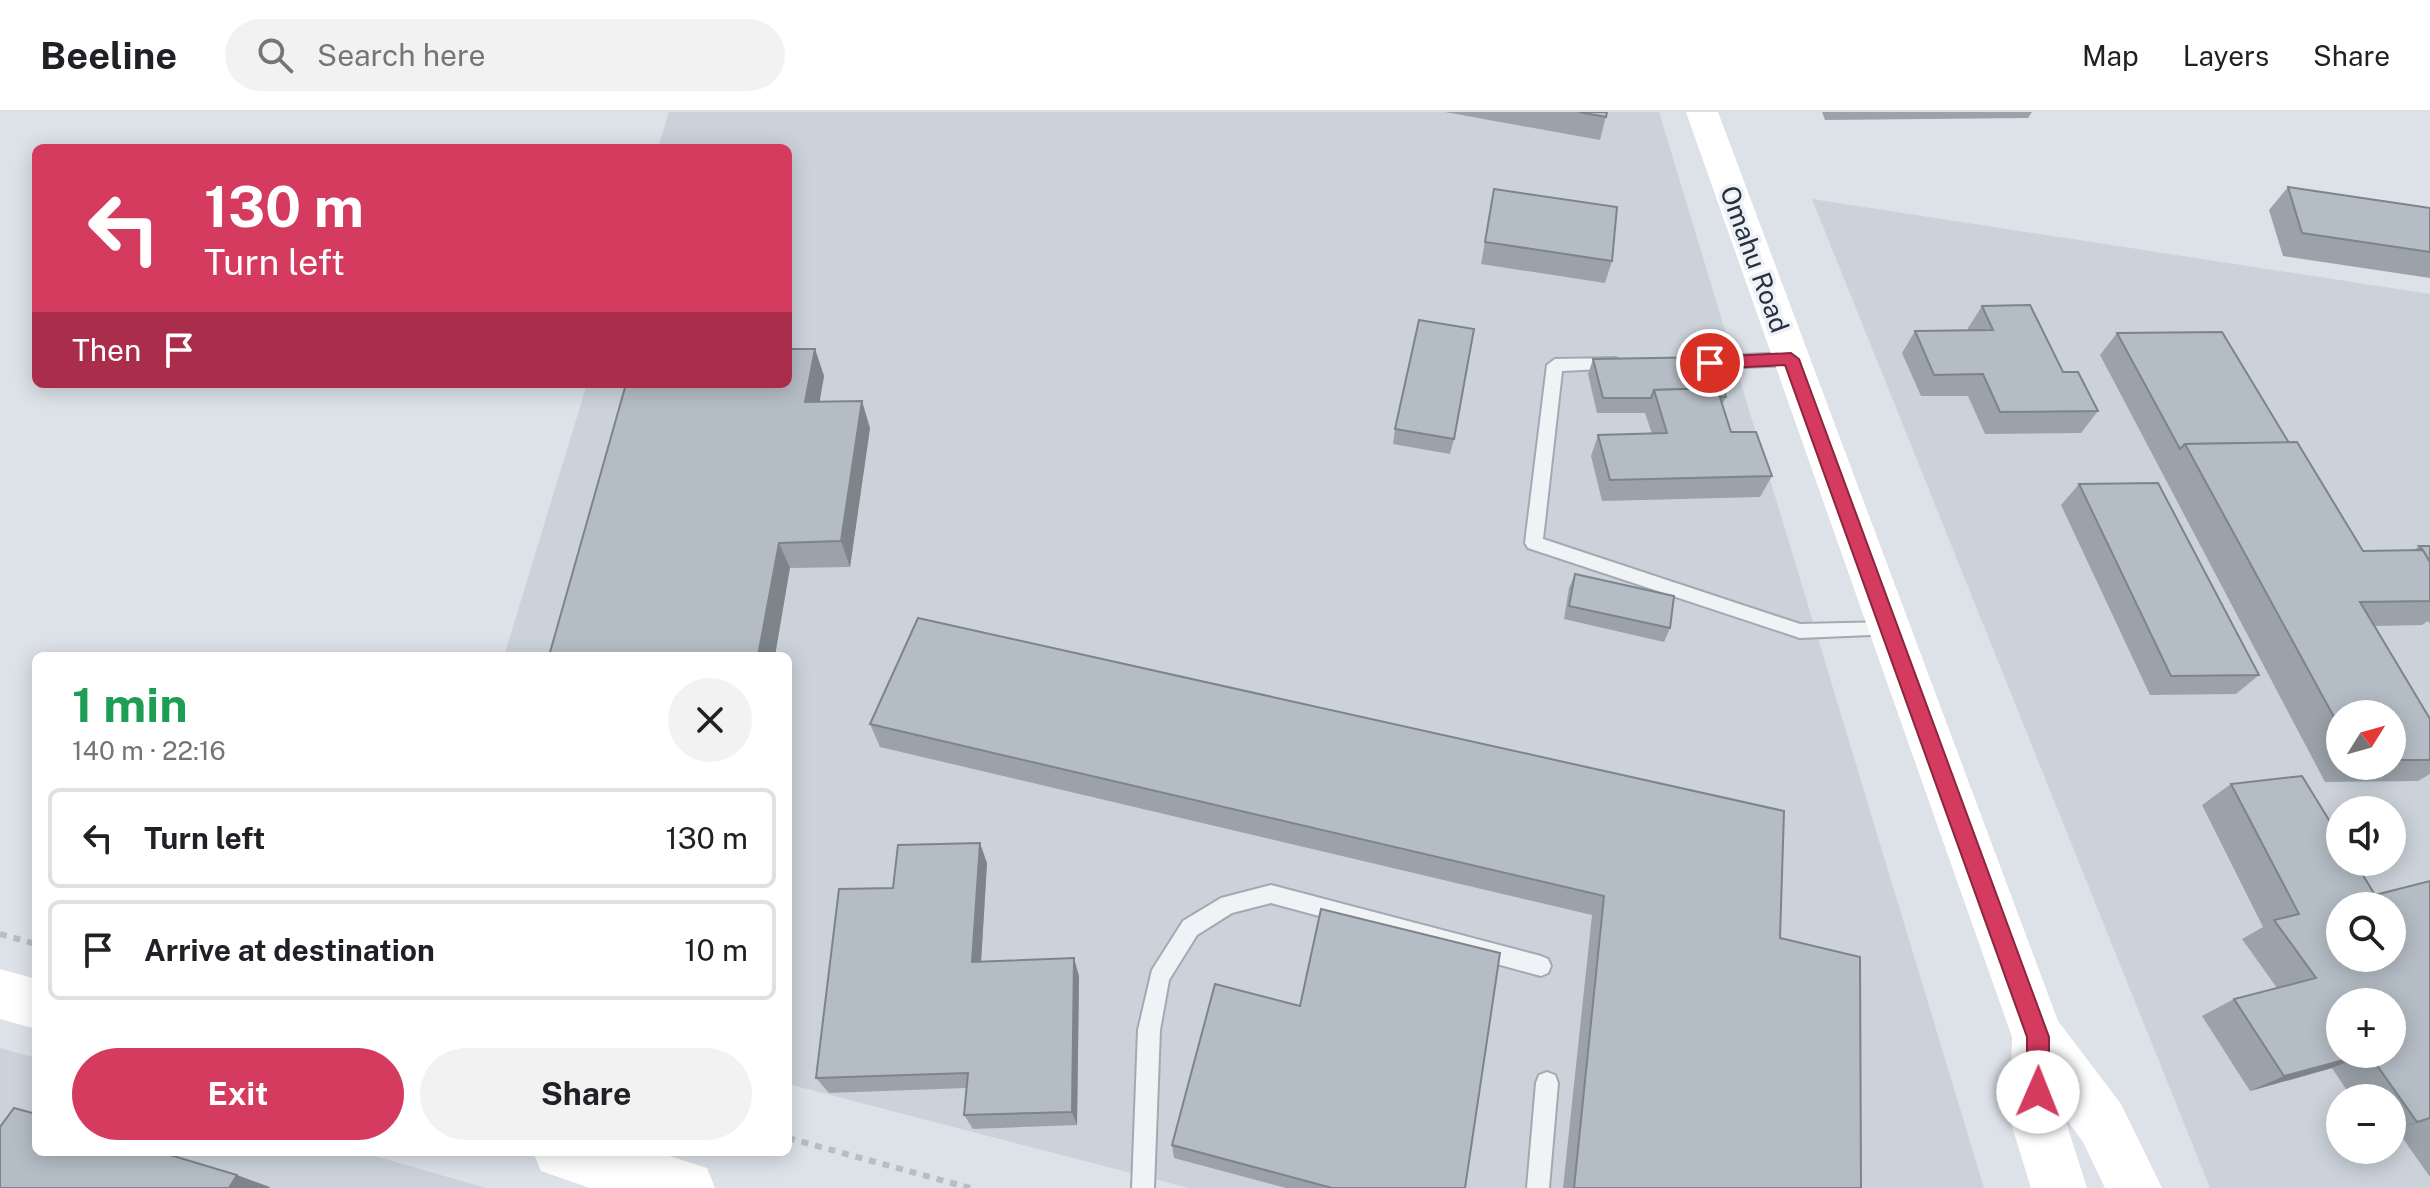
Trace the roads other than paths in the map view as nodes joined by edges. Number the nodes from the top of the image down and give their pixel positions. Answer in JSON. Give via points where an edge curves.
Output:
{"nodes":[{"id":1,"x":1702,"y":112,"type":"edge"},
{"id":2,"x":1791,"y":359,"type":"junction"},
{"id":3,"x":1679,"y":363,"type":"edge"},
{"id":4,"x":1632,"y":364,"type":"edge"},
{"id":5,"x":1889,"y":629,"type":"junction"},
{"id":6,"x":1541,"y":966,"type":"dead end"},
{"id":7,"x":0,"y":994,"type":"edge"},
{"id":8,"x":32,"y":1003,"type":"edge"},
{"id":9,"x":2038,"y":1037,"type":"junction"},
{"id":10,"x":1547,"y":1083,"type":"dead end"},
{"id":11,"x":574,"y":1156,"type":"edge"},
{"id":12,"x":687,"y":1188,"type":"edge"},
{"id":13,"x":1143,"y":1188,"type":"edge"},
{"id":14,"x":1538,"y":1188,"type":"edge"},
{"id":15,"x":2059,"y":1188,"type":"edge"},
{"id":16,"x":2134,"y":1188,"type":"edge"}],
"edges":[{"from":1,"to":2,"type":"main road","name":"Omahu Road"},
{"from":2,"to":3,"type":"lane"},
{"from":2,"to":5,"type":"main road","name":"Omahu Road"},
{"from":4,"to":5,"type":"lane","via":[[1555,365],[1534,543],[1800,631]]},
{"from":5,"to":9,"type":"main road","name":"Omahu Road"},
{"from":6,"to":13,"type":"lane","via":[[1271,894],[1228,905],[1190,928],[1159,977],[1149,1030]]},
{"from":7,"to":8,"type":"main road"},
{"from":9,"to":15,"type":"main road","name":"Omahu Road","via":[[2037,1120]]},
{"from":9,"to":16,"type":"main road","name":"Omahu Road","via":[[2102,1123]]},
{"from":10,"to":14,"type":"lane"},
{"from":11,"to":12,"type":"main road"}]}
